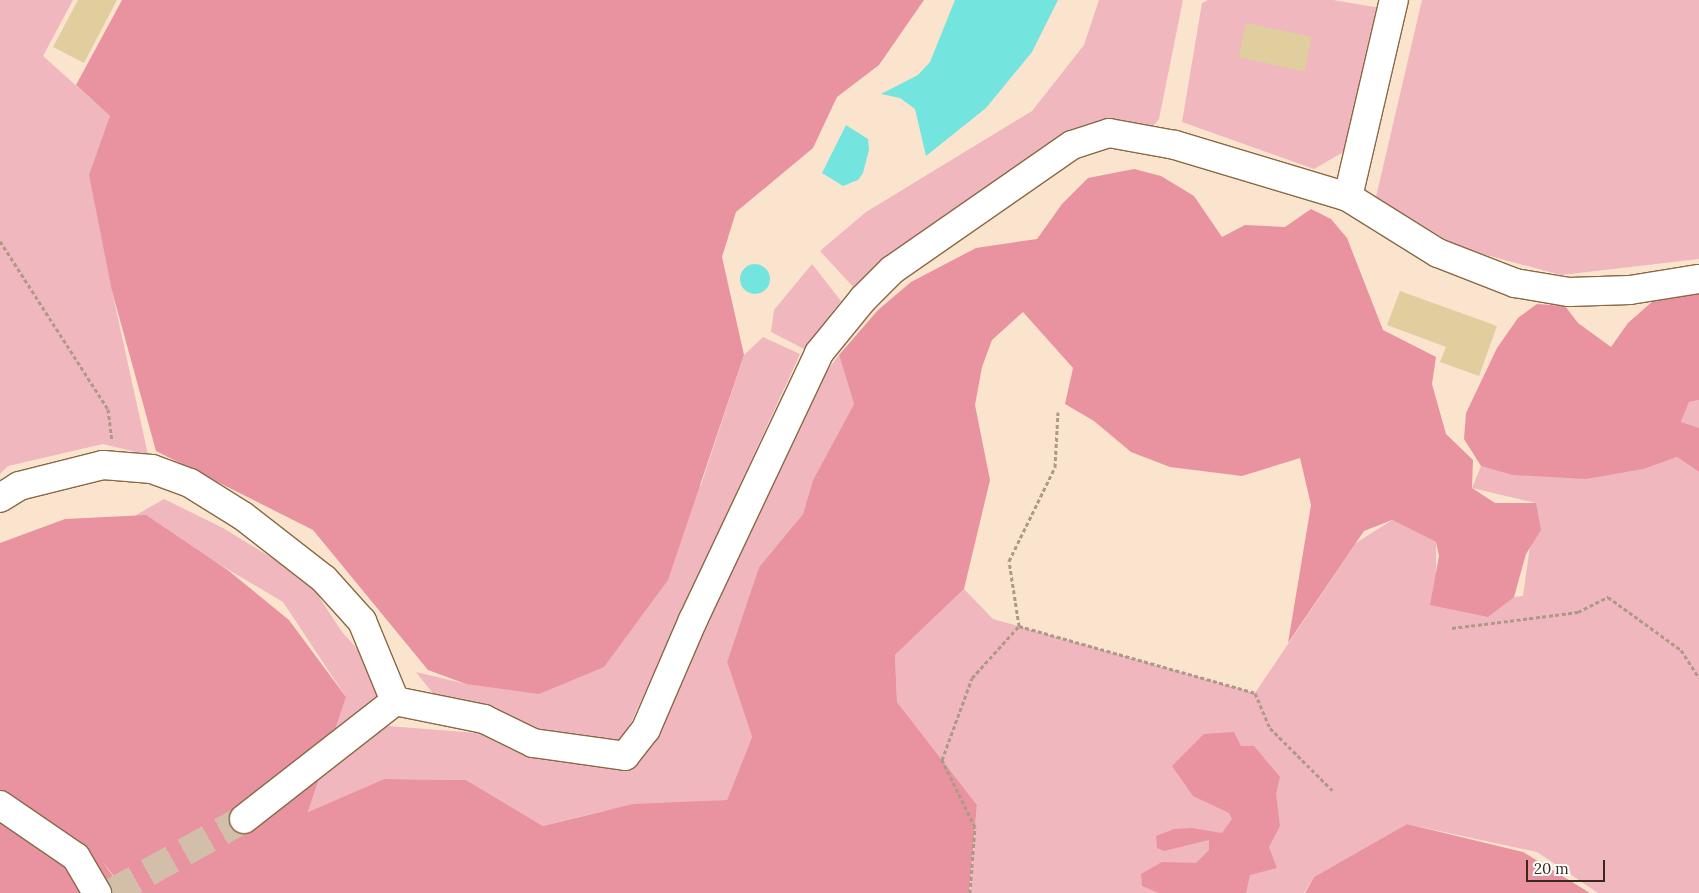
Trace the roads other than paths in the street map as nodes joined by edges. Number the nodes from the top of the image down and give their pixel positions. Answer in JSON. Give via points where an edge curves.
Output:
{"nodes":[{"id":1,"x":1394,"y":0,"type":"edge"},
{"id":2,"x":1348,"y":197,"type":"junction"},
{"id":3,"x":1699,"y":279,"type":"edge"},
{"id":4,"x":0,"y":498,"type":"edge"},
{"id":5,"x":395,"y":701,"type":"junction"},
{"id":6,"x":0,"y":804,"type":"edge"},
{"id":7,"x":244,"y":819,"type":"tunnel mouth"},
{"id":8,"x":97,"y":893,"type":"edge"}],
"edges":[{"from":1,"to":2,"type":"street"},
{"from":2,"to":3,"type":"street","via":[[1438,253],[1515,283],[1569,292],[1630,290]]},
{"from":2,"to":5,"type":"street","via":[[1175,145],[1109,133],[1072,145],[892,270],[863,299],[820,353],[693,620],[646,729],[625,756],[533,743],[484,720]]},
{"from":4,"to":5,"type":"street","via":[[19,486],[53,475],[115,466],[152,469],[190,483],[243,516],[324,579],[362,621]]},
{"from":5,"to":7,"type":"street"},
{"from":6,"to":8,"type":"street","via":[[76,857]]}]}
